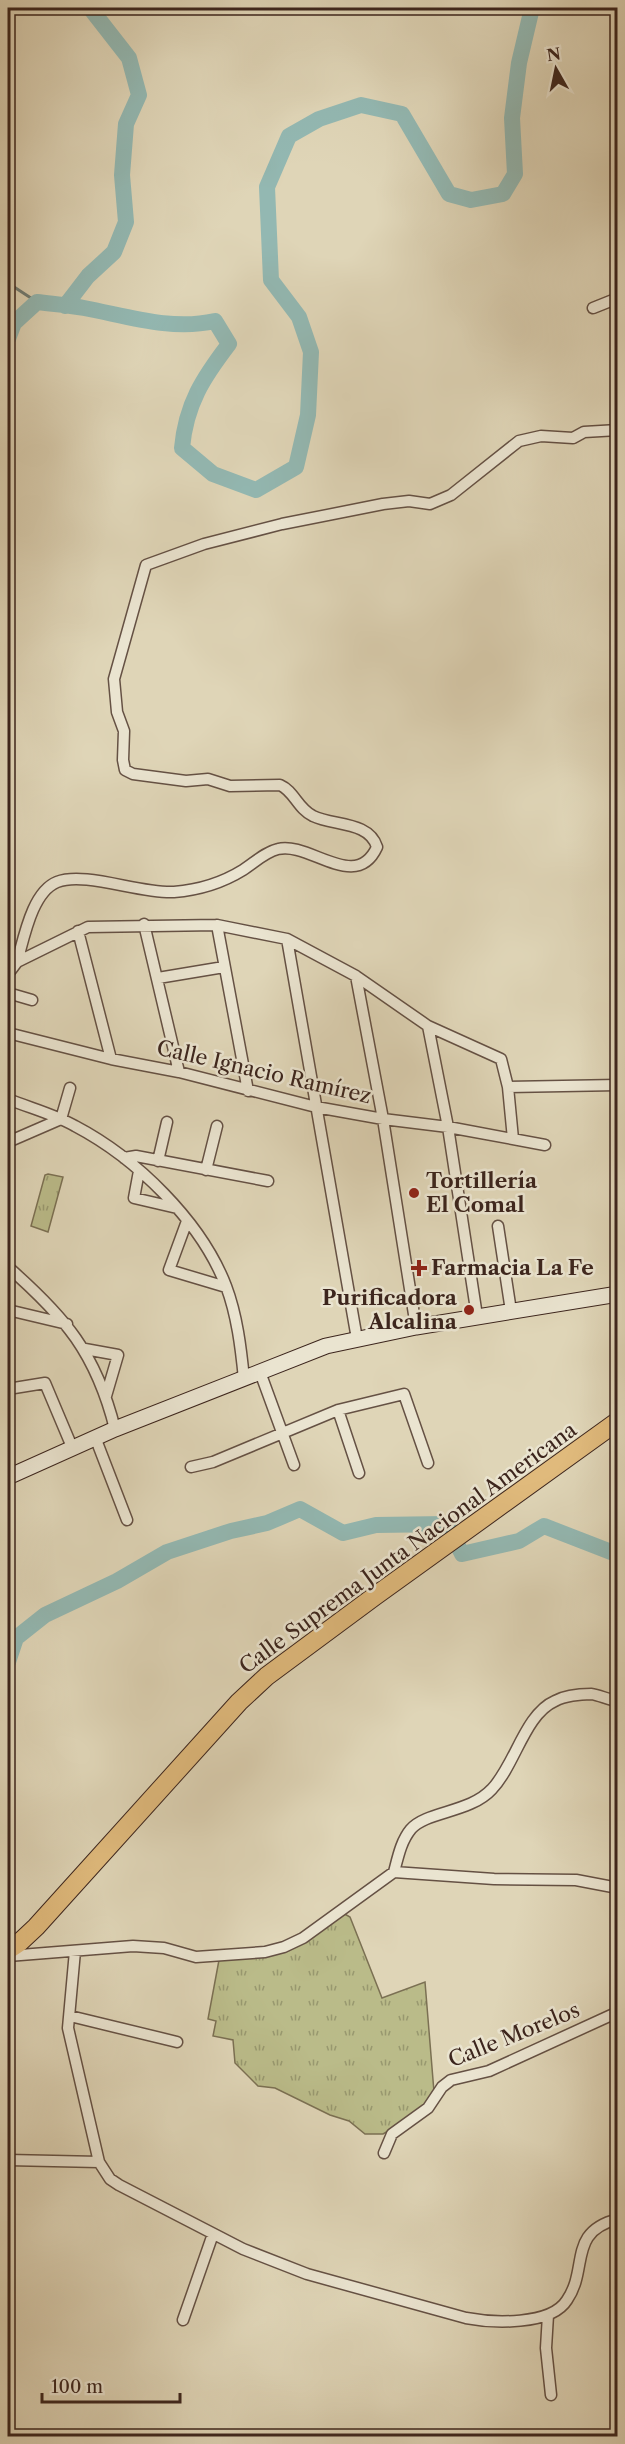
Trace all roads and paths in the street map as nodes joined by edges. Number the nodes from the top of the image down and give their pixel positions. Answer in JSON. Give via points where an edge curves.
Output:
{"nodes":[{"id":1,"x":618,"y":298,"type":"edge"},
{"id":2,"x":593,"y":308,"type":"dead end"},
{"id":3,"x":618,"y":430,"type":"edge"},
{"id":4,"x":144,"y":924,"type":"junction"},
{"id":5,"x":217,"y":925,"type":"junction"},
{"id":6,"x":78,"y":931,"type":"junction"},
{"id":7,"x":287,"y":939,"type":"junction"},
{"id":8,"x":17,"y":962,"type":"junction"},
{"id":9,"x":224,"y":967,"type":"junction"},
{"id":10,"x":8,"y":974,"type":"edge"},
{"id":11,"x":356,"y":976,"type":"junction"},
{"id":12,"x":158,"y":978,"type":"junction"},
{"id":13,"x":8,"y":993,"type":"edge"},
{"id":14,"x":32,"y":1000,"type":"dead end"},
{"id":15,"x":428,"y":1026,"type":"junction"},
{"id":16,"x":8,"y":1033,"type":"edge"},
{"id":17,"x":111,"y":1059,"type":"junction"},
{"id":18,"x":179,"y":1072,"type":"junction"},
{"id":19,"x":618,"y":1085,"type":"edge"},
{"id":20,"x":508,"y":1087,"type":"junction"},
{"id":21,"x":70,"y":1088,"type":"dead end"},
{"id":22,"x":248,"y":1091,"type":"junction"},
{"id":23,"x":8,"y":1099,"type":"edge"},
{"id":24,"x":316,"y":1107,"type":"junction"},
{"id":25,"x":61,"y":1119,"type":"junction"},
{"id":26,"x":383,"y":1119,"type":"junction"},
{"id":27,"x":167,"y":1122,"type":"dead end"},
{"id":28,"x":217,"y":1126,"type":"dead end"},
{"id":29,"x":448,"y":1127,"type":"junction"},
{"id":30,"x":513,"y":1139,"type":"junction"},
{"id":31,"x":8,"y":1142,"type":"edge"},
{"id":32,"x":545,"y":1145,"type":"dead end"},
{"id":33,"x":124,"y":1158,"type":"junction"},
{"id":34,"x":158,"y":1161,"type":"junction"},
{"id":35,"x":206,"y":1170,"type":"junction"},
{"id":36,"x":139,"y":1171,"type":"junction"},
{"id":37,"x":268,"y":1181,"type":"dead end"},
{"id":38,"x":177,"y":1208,"type":"junction"},
{"id":39,"x":187,"y":1221,"type":"junction"},
{"id":40,"x":498,"y":1226,"type":"dead end"},
{"id":41,"x":8,"y":1267,"type":"edge"},
{"id":42,"x":226,"y":1287,"type":"junction"},
{"id":43,"x":618,"y":1294,"type":"edge"},
{"id":44,"x":8,"y":1310,"type":"edge"},
{"id":45,"x":511,"y":1311,"type":"junction"},
{"id":46,"x":477,"y":1316,"type":"junction"},
{"id":47,"x":67,"y":1324,"type":"junction"},
{"id":48,"x":416,"y":1326,"type":"junction"},
{"id":49,"x":357,"y":1339,"type":"junction"},
{"id":50,"x":85,"y":1348,"type":"junction"},
{"id":51,"x":260,"y":1372,"type":"junction"},
{"id":52,"x":244,"y":1379,"type":"junction"},
{"id":53,"x":8,"y":1389,"type":"edge"},
{"id":54,"x":106,"y":1396,"type":"junction"},
{"id":55,"x":338,"y":1410,"type":"junction"},
{"id":56,"x":618,"y":1421,"type":"edge"},
{"id":57,"x":115,"y":1429,"type":"junction"},
{"id":58,"x":282,"y":1434,"type":"junction"},
{"id":59,"x":95,"y":1437,"type":"junction"},
{"id":60,"x":72,"y":1447,"type":"junction"},
{"id":61,"x":428,"y":1463,"type":"dead end"},
{"id":62,"x":294,"y":1465,"type":"dead end"},
{"id":63,"x":190,"y":1467,"type":"dead end"},
{"id":64,"x":359,"y":1473,"type":"dead end"},
{"id":65,"x":8,"y":1477,"type":"edge"},
{"id":66,"x":127,"y":1520,"type":"dead end"},
{"id":67,"x":618,"y":1701,"type":"edge"},
{"id":68,"x":394,"y":1872,"type":"junction"},
{"id":69,"x":618,"y":1888,"type":"edge"},
{"id":70,"x":8,"y":1950,"type":"edge"},
{"id":71,"x":75,"y":1951,"type":"junction"},
{"id":72,"x":8,"y":1956,"type":"edge"},
{"id":73,"x":618,"y":2012,"type":"edge"},
{"id":74,"x":70,"y":2016,"type":"junction"},
{"id":75,"x":177,"y":2042,"type":"dead end"},
{"id":76,"x":384,"y":2153,"type":"dead end"},
{"id":77,"x":8,"y":2160,"type":"edge"},
{"id":78,"x":99,"y":2162,"type":"junction"},
{"id":79,"x":618,"y":2219,"type":"edge"},
{"id":80,"x":213,"y":2234,"type":"junction"},
{"id":81,"x":548,"y":2315,"type":"junction"},
{"id":82,"x":183,"y":2320,"type":"dead end"},
{"id":83,"x":551,"y":2395,"type":"dead end"}],
"edges":[{"from":1,"to":2,"type":"street"},
{"from":3,"to":8,"type":"street","via":[[519,441],[451,495],[430,504],[392,503],[282,524],[222,538],[146,565],[114,679],[117,712],[124,731],[125,770],[230,786],[280,785],[312,816],[354,826],[375,841],[377,848],[369,861],[357,866],[279,848],[234,876],[204,888],[173,892],[141,891],[78,879],[57,882],[36,903]]},
{"from":4,"to":5,"type":"street"},
{"from":4,"to":6,"type":"street"},
{"from":4,"to":12,"type":"street"},
{"from":5,"to":7,"type":"street"},
{"from":5,"to":9,"type":"street"},
{"from":6,"to":8,"type":"street"},
{"from":6,"to":17,"type":"street"},
{"from":7,"to":11,"type":"street"},
{"from":7,"to":24,"type":"street"},
{"from":8,"to":10,"type":"street"},
{"from":9,"to":12,"type":"street"},
{"from":9,"to":22,"type":"street"},
{"from":11,"to":15,"type":"street"},
{"from":11,"to":26,"type":"street"},
{"from":12,"to":18,"type":"street"},
{"from":13,"to":14,"type":"street"},
{"from":15,"to":20,"type":"street","via":[[501,1059]]},
{"from":15,"to":29,"type":"street"},
{"from":16,"to":17,"type":"street","name":"Calle Ignacio Ramírez"},
{"from":17,"to":18,"type":"street","name":"Calle Ignacio Ramírez"},
{"from":18,"to":22,"type":"street","name":"Calle Ignacio Ramírez"},
{"from":19,"to":20,"type":"street"},
{"from":20,"to":30,"type":"street"},
{"from":21,"to":25,"type":"street"},
{"from":22,"to":24,"type":"street","name":"Calle Ignacio Ramírez"},
{"from":23,"to":25,"type":"street"},
{"from":24,"to":26,"type":"street","name":"Calle Ignacio Ramírez"},
{"from":24,"to":49,"type":"street"},
{"from":25,"to":31,"type":"street"},
{"from":25,"to":33,"type":"street"},
{"from":26,"to":29,"type":"street","name":"Calle Ignacio Ramírez"},
{"from":26,"to":48,"type":"street"},
{"from":27,"to":34,"type":"street"},
{"from":28,"to":35,"type":"street"},
{"from":29,"to":30,"type":"street","name":"Calle Ignacio Ramírez"},
{"from":29,"to":46,"type":"street"},
{"from":30,"to":32,"type":"street","name":"Calle Ignacio Ramírez"},
{"from":33,"to":34,"type":"street","via":[[136,1156]]},
{"from":33,"to":36,"type":"street"},
{"from":34,"to":35,"type":"street"},
{"from":35,"to":37,"type":"street"},
{"from":36,"to":38,"type":"street"},
{"from":36,"to":38,"type":"street","via":[[134,1198]]},
{"from":38,"to":39,"type":"street"},
{"from":39,"to":42,"type":"street","via":[[213,1258]]},
{"from":39,"to":42,"type":"street","via":[[169,1270]]},
{"from":40,"to":45,"type":"street"},
{"from":41,"to":47,"type":"street"},
{"from":42,"to":52,"type":"street"},
{"from":43,"to":45,"type":"street"},
{"from":44,"to":47,"type":"street"},
{"from":45,"to":46,"type":"street"},
{"from":46,"to":48,"type":"street"},
{"from":47,"to":50,"type":"street"},
{"from":48,"to":49,"type":"street"},
{"from":49,"to":51,"type":"street","via":[[326,1346]]},
{"from":50,"to":54,"type":"street"},
{"from":50,"to":54,"type":"street","via":[[118,1354]]},
{"from":51,"to":52,"type":"street"},
{"from":51,"to":58,"type":"street"},
{"from":52,"to":57,"type":"street"},
{"from":53,"to":60,"type":"street","via":[[45,1383]]},
{"from":54,"to":57,"type":"street"},
{"from":55,"to":58,"type":"street"},
{"from":55,"to":61,"type":"street","via":[[404,1394]]},
{"from":55,"to":64,"type":"street"},
{"from":56,"to":70,"type":"main road","name":"Calle Suprema Junta Nacional Americana","via":[[267,1676],[36,1927]]},
{"from":57,"to":59,"type":"street"},
{"from":58,"to":62,"type":"street"},
{"from":58,"to":63,"type":"street","via":[[213,1462]]},
{"from":59,"to":60,"type":"street"},
{"from":59,"to":66,"type":"street"},
{"from":60,"to":65,"type":"street"},
{"from":67,"to":68,"type":"street","via":[[592,1694],[572,1696],[541,1709],[491,1791],[460,1810],[412,1827],[402,1843]]},
{"from":68,"to":69,"type":"street","via":[[576,1880]]},
{"from":68,"to":71,"type":"street","via":[[303,1938],[265,1952],[196,1957],[164,1948],[133,1946]]},
{"from":71,"to":72,"type":"street"},
{"from":71,"to":74,"type":"street"},
{"from":73,"to":76,"type":"street","name":"Calle Morelos","via":[[489,2071],[451,2080],[428,2108],[392,2134]]},
{"from":74,"to":75,"type":"street"},
{"from":74,"to":78,"type":"street","via":[[69,2038]]},
{"from":77,"to":78,"type":"street"},
{"from":78,"to":80,"type":"street","via":[[119,2185]]},
{"from":79,"to":81,"type":"street","via":[[592,2231],[584,2241],[567,2302]]},
{"from":80,"to":81,"type":"street","via":[[307,2274],[465,2318],[489,2322]]},
{"from":80,"to":82,"type":"street"},
{"from":81,"to":83,"type":"street","via":[[546,2348]]}]}
